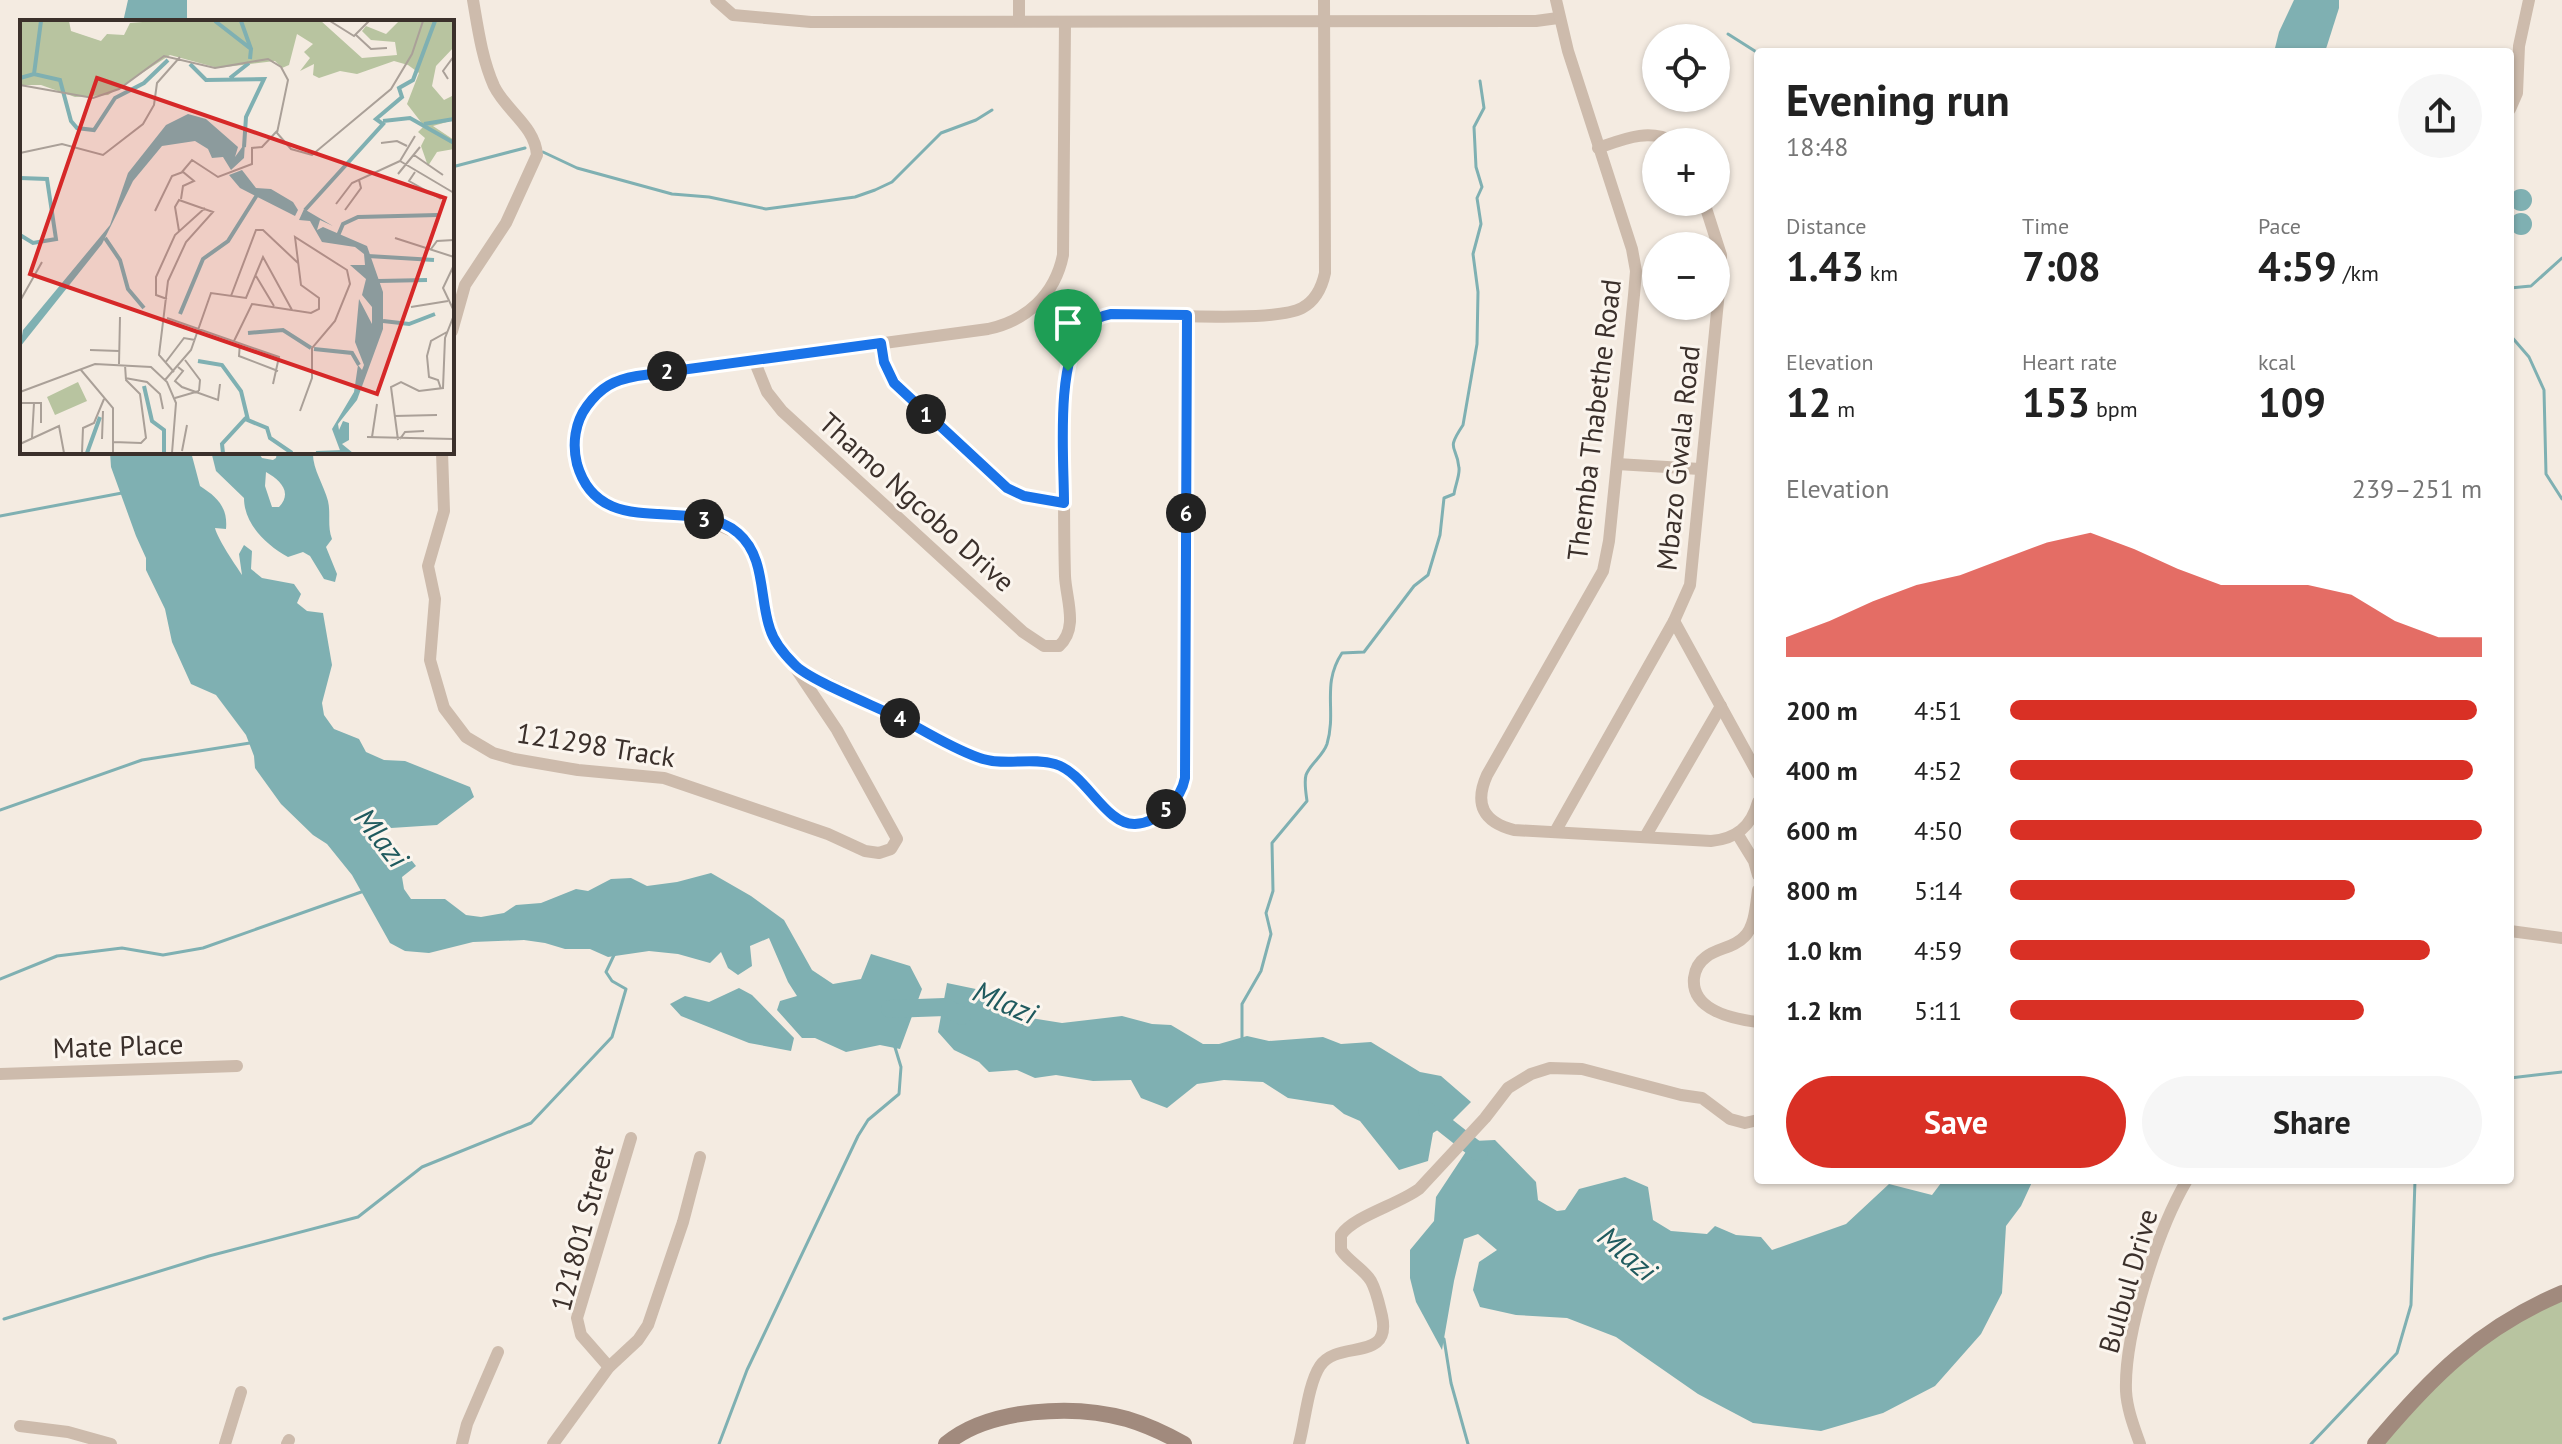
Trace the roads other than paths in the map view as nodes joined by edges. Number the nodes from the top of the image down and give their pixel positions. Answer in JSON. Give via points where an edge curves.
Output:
{"nodes":[{"id":1,"x":473,"y":0,"type":"edge"},
{"id":2,"x":716,"y":0,"type":"edge"},
{"id":3,"x":1019,"y":0,"type":"edge"},
{"id":4,"x":1324,"y":0,"type":"edge"},
{"id":5,"x":1556,"y":0,"type":"edge"},
{"id":6,"x":2529,"y":0,"type":"edge"},
{"id":7,"x":1558,"y":18,"type":"junction"},
{"id":8,"x":1019,"y":20,"type":"junction"},
{"id":9,"x":1324,"y":20,"type":"junction"},
{"id":10,"x":1065,"y":22,"type":"junction"},
{"id":11,"x":2514,"y":100,"type":"edge"},
{"id":12,"x":1642,"y":135,"type":"edge"},
{"id":13,"x":1598,"y":148,"type":"junction"},
{"id":14,"x":1708,"y":216,"type":"edge"},
{"id":15,"x":1187,"y":315,"type":"junction"},
{"id":16,"x":454,"y":324,"type":"edge"},
{"id":17,"x":881,"y":343,"type":"junction"},
{"id":18,"x":754,"y":360,"type":"junction"},
{"id":19,"x":442,"y":454,"type":"edge"},
{"id":20,"x":1617,"y":464,"type":"junction"},
{"id":21,"x":1700,"y":469,"type":"junction"},
{"id":22,"x":1064,"y":503,"type":"junction"},
{"id":23,"x":1674,"y":621,"type":"junction"},
{"id":24,"x":796,"y":667,"type":"junction"},
{"id":25,"x":1721,"y":706,"type":"junction"},
{"id":26,"x":1754,"y":767,"type":"edge"},
{"id":27,"x":1754,"y":812,"type":"edge"},
{"id":28,"x":1555,"y":832,"type":"junction"},
{"id":29,"x":1738,"y":835,"type":"junction"},
{"id":30,"x":1645,"y":837,"type":"junction"},
{"id":31,"x":1754,"y":861,"type":"edge"},
{"id":32,"x":1754,"y":907,"type":"edge"},
{"id":33,"x":2514,"y":932,"type":"edge"},
{"id":34,"x":2562,"y":938,"type":"edge"},
{"id":35,"x":1754,"y":1021,"type":"edge"},
{"id":36,"x":237,"y":1066,"type":"dead end"},
{"id":37,"x":0,"y":1074,"type":"edge"},
{"id":38,"x":1754,"y":1122,"type":"edge"},
{"id":39,"x":631,"y":1138,"type":"dead end"},
{"id":40,"x":700,"y":1157,"type":"dead end"},
{"id":41,"x":2185,"y":1184,"type":"edge"},
{"id":42,"x":2562,"y":1293,"type":"edge"},
{"id":43,"x":498,"y":1352,"type":"dead end"},
{"id":44,"x":609,"y":1367,"type":"junction"},
{"id":45,"x":241,"y":1392,"type":"dead end"},
{"id":46,"x":20,"y":1426,"type":"dead end"},
{"id":47,"x":111,"y":1444,"type":"edge"},
{"id":48,"x":225,"y":1444,"type":"edge"},
{"id":49,"x":462,"y":1444,"type":"edge"},
{"id":50,"x":553,"y":1444,"type":"edge"},
{"id":51,"x":946,"y":1444,"type":"edge"},
{"id":52,"x":1184,"y":1444,"type":"edge"},
{"id":53,"x":1299,"y":1444,"type":"edge"},
{"id":54,"x":2140,"y":1444,"type":"edge"},
{"id":55,"x":2375,"y":1444,"type":"edge"}],
"edges":[{"from":1,"to":16,"type":"street","via":[[494,86],[526,126],[537,155],[506,223],[465,285]]},
{"from":2,"to":8,"type":"street","via":[[733,15],[811,22]]},
{"from":3,"to":8,"type":"street"},
{"from":4,"to":9,"type":"street"},
{"from":5,"to":7,"type":"street","name":"Themba Thabethe Road"},
{"from":6,"to":11,"type":"street"},
{"from":7,"to":9,"type":"street"},
{"from":7,"to":13,"type":"street","name":"Themba Thabethe Road"},
{"from":8,"to":10,"type":"street"},
{"from":9,"to":10,"type":"street"},
{"from":9,"to":15,"type":"street","via":[[1322,285],[1310,303],[1284,314]]},
{"from":10,"to":17,"type":"street","via":[[1063,255],[1054,281],[1030,310],[1007,324]]},
{"from":12,"to":13,"type":"street"},
{"from":13,"to":20,"type":"street","name":"Themba Thabethe Road","via":[[1636,271]]},
{"from":14,"to":21,"type":"street","name":"Mbazo Gwala Road","via":[[1721,271]]},
{"from":15,"to":22,"type":"street","via":[[1111,314],[1083,329],[1063,402]]},
{"from":15,"to":24,"type":"street","via":[[1185,778],[1171,805],[1145,822],[1124,822],[1060,766],[982,759]]},
{"from":17,"to":18,"type":"street"},
{"from":17,"to":22,"type":"street","via":[[894,383],[1007,488]]},
{"from":18,"to":22,"type":"street","name":"Thamo Ngcobo Drive","via":[[776,405],[1023,632],[1049,647],[1059,646],[1068,636],[1070,617]]},
{"from":18,"to":24,"type":"street","via":[[609,383],[582,413],[575,454],[583,481],[612,506],[705,519],[739,534],[757,564],[769,628]]},
{"from":19,"to":24,"type":"street","name":"121298 Track","via":[[444,511],[428,566],[435,599],[430,660],[444,708],[479,746],[542,764],[664,778],[865,851],[888,851],[897,842],[892,830]]},
{"from":20,"to":21,"type":"street"},
{"from":20,"to":28,"type":"street","name":"Themba Thabethe Road","via":[[1603,571],[1497,755],[1481,793],[1483,810],[1495,823],[1514,830]]},
{"from":21,"to":23,"type":"street","name":"Mbazo Gwala Road","via":[[1690,585]]},
{"from":23,"to":25,"type":"street"},
{"from":23,"to":28,"type":"street","name":"Mbazo Gwala Road"},
{"from":25,"to":26,"type":"street"},
{"from":25,"to":30,"type":"street"},
{"from":27,"to":29,"type":"street"},
{"from":28,"to":30,"type":"street","name":"Themba Thabethe Road"},
{"from":29,"to":30,"type":"street","name":"Themba Thabethe Road","via":[[1711,841]]},
{"from":29,"to":31,"type":"street"},
{"from":32,"to":35,"type":"street","via":[[1748,932],[1706,956],[1694,982],[1697,996],[1709,1008]]},
{"from":33,"to":34,"type":"street"},
{"from":36,"to":37,"type":"street","name":"Mate Place"},
{"from":38,"to":53,"type":"street","via":[[1723,1115],[1702,1098],[1582,1069],[1559,1067],[1519,1079],[1438,1171],[1404,1200],[1352,1224],[1341,1235],[1341,1250],[1367,1275],[1377,1294],[1383,1333],[1371,1347],[1340,1352],[1321,1364]]},
{"from":39,"to":44,"type":"street","name":"121801 Street","via":[[577,1318],[581,1335]]},
{"from":40,"to":44,"type":"street","via":[[656,1309],[638,1340]]},
{"from":41,"to":54,"type":"street","name":"Bulbul Drive","via":[[2158,1243],[2127,1368],[2126,1395]]},
{"from":42,"to":55,"type":"street","via":[[2474,1342]]},
{"from":43,"to":49,"type":"street"},
{"from":44,"to":50,"type":"street"},
{"from":45,"to":48,"type":"street"},
{"from":46,"to":47,"type":"street"},
{"from":51,"to":52,"type":"street","via":[[991,1420],[1061,1412],[1126,1419]]}]}
